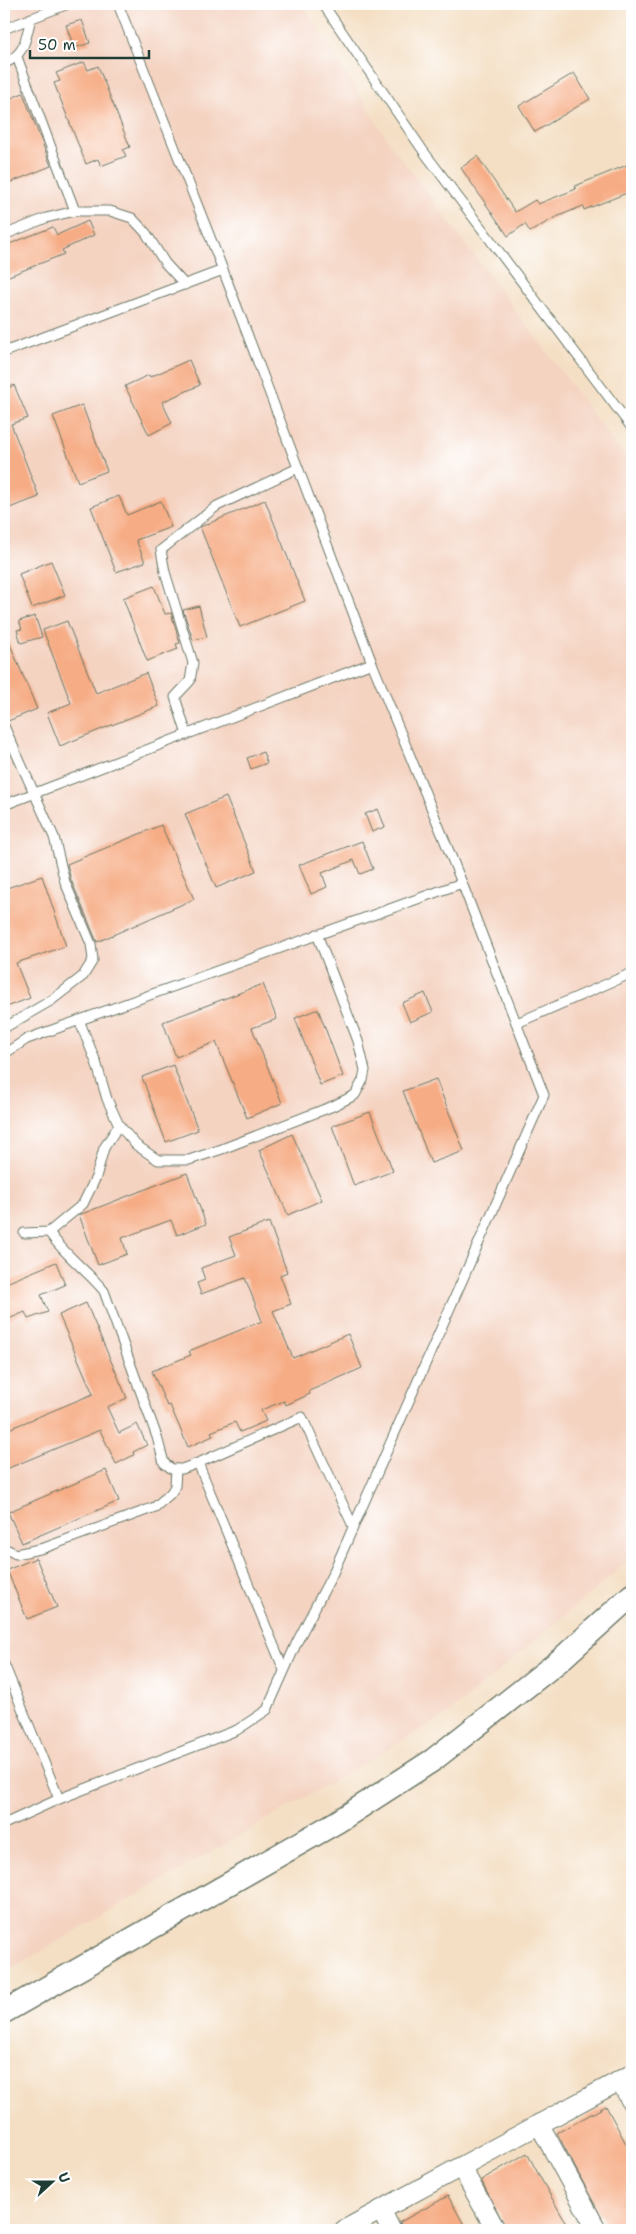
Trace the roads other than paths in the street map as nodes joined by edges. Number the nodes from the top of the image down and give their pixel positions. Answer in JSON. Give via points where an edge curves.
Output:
{"nodes":[{"id":1,"x":68,"y":4,"type":"edge"},
{"id":2,"x":118,"y":4,"type":"edge"},
{"id":3,"x":323,"y":4,"type":"edge"},
{"id":4,"x":31,"y":18,"type":"junction"},
{"id":5,"x":4,"y":29,"type":"edge"},
{"id":6,"x":17,"y":57,"type":"junction"},
{"id":7,"x":4,"y":64,"type":"edge"},
{"id":8,"x":75,"y":212,"type":"junction"},
{"id":9,"x":4,"y":235,"type":"edge"},
{"id":10,"x":223,"y":270,"type":"junction"},
{"id":11,"x":185,"y":285,"type":"junction"},
{"id":12,"x":4,"y":352,"type":"edge"},
{"id":13,"x":632,"y":428,"type":"edge"},
{"id":14,"x":298,"y":468,"type":"junction"},
{"id":15,"x":372,"y":663,"type":"junction"},
{"id":16,"x":4,"y":726,"type":"edge"},
{"id":17,"x":187,"y":735,"type":"junction"},
{"id":18,"x":35,"y":794,"type":"junction"},
{"id":19,"x":4,"y":805,"type":"edge"},
{"id":20,"x":462,"y":882,"type":"junction"},
{"id":21,"x":317,"y":934,"type":"junction"},
{"id":22,"x":632,"y":973,"type":"edge"},
{"id":23,"x":79,"y":1020,"type":"junction"},
{"id":24,"x":517,"y":1023,"type":"junction"},
{"id":25,"x":4,"y":1028,"type":"edge"},
{"id":26,"x":4,"y":1054,"type":"edge"},
{"id":27,"x":119,"y":1125,"type":"junction"},
{"id":28,"x":48,"y":1232,"type":"junction"},
{"id":29,"x":24,"y":1233,"type":"dead end"},
{"id":30,"x":198,"y":1463,"type":"junction"},
{"id":31,"x":176,"y":1469,"type":"junction"},
{"id":32,"x":353,"y":1526,"type":"junction"},
{"id":33,"x":4,"y":1548,"type":"edge"},
{"id":34,"x":632,"y":1595,"type":"edge"},
{"id":35,"x":4,"y":1664,"type":"edge"},
{"id":36,"x":284,"y":1670,"type":"junction"},
{"id":37,"x":58,"y":1799,"type":"junction"},
{"id":38,"x":4,"y":1824,"type":"edge"},
{"id":39,"x":4,"y":2012,"type":"edge"},
{"id":40,"x":626,"y":2077,"type":"edge"},
{"id":41,"x":632,"y":2103,"type":"edge"},
{"id":42,"x":539,"y":2124,"type":"junction"},
{"id":43,"x":461,"y":2167,"type":"junction"},
{"id":44,"x":380,"y":2210,"type":"junction"},
{"id":45,"x":344,"y":2230,"type":"edge"},
{"id":46,"x":391,"y":2230,"type":"edge"},
{"id":47,"x":496,"y":2230,"type":"edge"},
{"id":48,"x":597,"y":2230,"type":"edge"}],
"edges":[{"from":1,"to":4,"type":"lane"},
{"from":2,"to":10,"type":"lane"},
{"from":3,"to":13,"type":"lane","via":[[424,152]]},
{"from":4,"to":5,"type":"lane"},
{"from":4,"to":6,"type":"lane","via":[[23,48]]},
{"from":6,"to":7,"type":"lane"},
{"from":6,"to":8,"type":"lane"},
{"from":8,"to":9,"type":"lane","via":[[46,218]]},
{"from":8,"to":11,"type":"lane","via":[[110,212],[132,218]]},
{"from":10,"to":11,"type":"lane"},
{"from":10,"to":14,"type":"lane"},
{"from":11,"to":12,"type":"lane"},
{"from":14,"to":15,"type":"lane"},
{"from":14,"to":17,"type":"lane","via":[[217,506],[161,550],[193,663],[190,681],[175,697]]},
{"from":15,"to":17,"type":"lane"},
{"from":15,"to":20,"type":"lane"},
{"from":16,"to":18,"type":"lane"},
{"from":17,"to":18,"type":"lane"},
{"from":18,"to":19,"type":"lane"},
{"from":18,"to":25,"type":"lane","via":[[54,837],[65,882],[91,944],[94,960],[83,976],[52,1000]]},
{"from":20,"to":21,"type":"lane"},
{"from":20,"to":24,"type":"lane"},
{"from":21,"to":23,"type":"lane"},
{"from":21,"to":27,"type":"lane","via":[[358,1040],[365,1070],[355,1095],[189,1160],[158,1160],[136,1146]]},
{"from":22,"to":24,"type":"lane"},
{"from":23,"to":26,"type":"lane","via":[[26,1039]]},
{"from":23,"to":27,"type":"lane"},
{"from":24,"to":32,"type":"lane","via":[[544,1095]]},
{"from":27,"to":28,"type":"lane","via":[[104,1148],[96,1177],[83,1204]]},
{"from":28,"to":29,"type":"lane"},
{"from":28,"to":31,"type":"lane","via":[[104,1291],[164,1463]]},
{"from":30,"to":31,"type":"lane"},
{"from":30,"to":32,"type":"lane","via":[[302,1417]]},
{"from":30,"to":36,"type":"lane"},
{"from":31,"to":33,"type":"lane","via":[[175,1486],[155,1507],[44,1548],[16,1554]]},
{"from":32,"to":36,"type":"lane"},
{"from":34,"to":39,"type":"street","via":[[559,1661],[433,1760],[337,1822]]},
{"from":35,"to":37,"type":"lane"},
{"from":36,"to":37,"type":"lane","via":[[267,1710],[237,1730]]},
{"from":37,"to":38,"type":"lane"},
{"from":40,"to":41,"type":"street"},
{"from":40,"to":42,"type":"street"},
{"from":42,"to":43,"type":"street"},
{"from":42,"to":48,"type":"street"},
{"from":43,"to":44,"type":"street"},
{"from":43,"to":47,"type":"street"},
{"from":44,"to":45,"type":"street"},
{"from":44,"to":46,"type":"street"}]}
